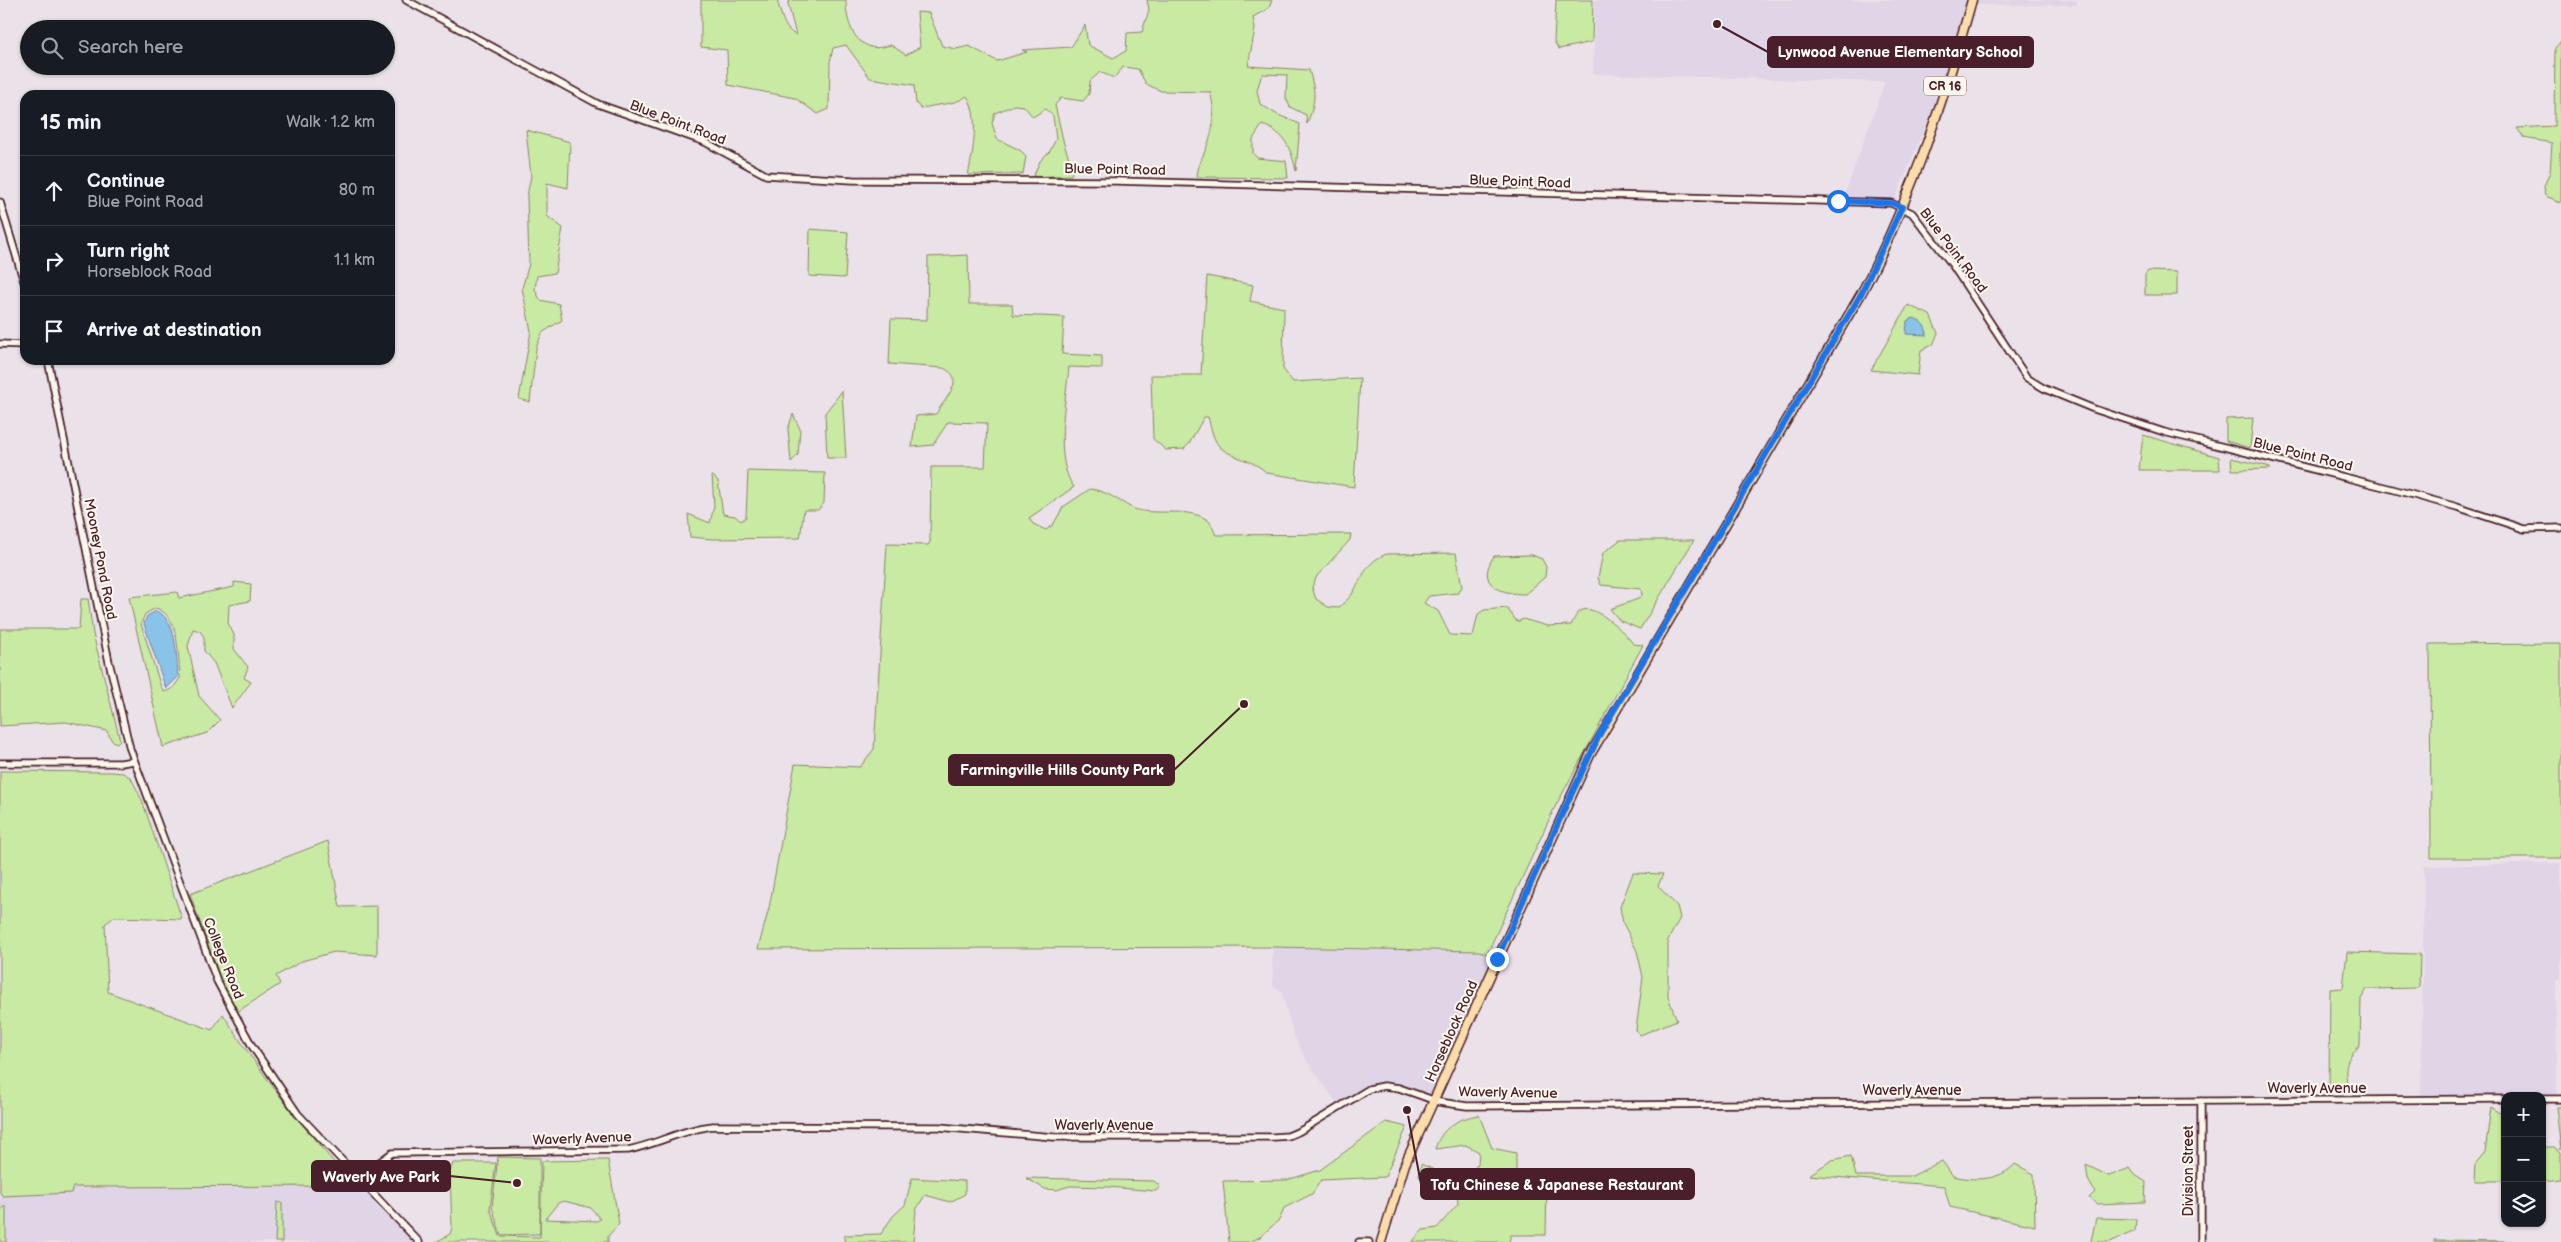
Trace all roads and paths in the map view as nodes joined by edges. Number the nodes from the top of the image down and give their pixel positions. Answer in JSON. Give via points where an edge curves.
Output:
{"nodes":[{"id":1,"x":406,"y":0,"type":"edge"},
{"id":2,"x":1972,"y":0,"type":"edge"},
{"id":3,"x":0,"y":202,"type":"edge"},
{"id":4,"x":1902,"y":207,"type":"junction"},
{"id":5,"x":20,"y":268,"type":"edge"},
{"id":6,"x":0,"y":344,"type":"edge"},
{"id":7,"x":20,"y":345,"type":"edge"},
{"id":8,"x":49,"y":365,"type":"edge"},
{"id":9,"x":2561,"y":528,"type":"edge"},
{"id":10,"x":133,"y":761,"type":"junction"},
{"id":11,"x":0,"y":763,"type":"edge"},
{"id":12,"x":2501,"y":1099,"type":"edge"},
{"id":13,"x":2546,"y":1099,"type":"edge"},
{"id":14,"x":2561,"y":1099,"type":"edge"},
{"id":15,"x":1433,"y":1101,"type":"junction"},
{"id":16,"x":2201,"y":1101,"type":"junction"},
{"id":17,"x":359,"y":1177,"type":"junction"},
{"id":18,"x":419,"y":1242,"type":"edge"},
{"id":19,"x":1359,"y":1242,"type":"edge"},
{"id":20,"x":1369,"y":1242,"type":"edge"},
{"id":21,"x":1381,"y":1242,"type":"edge"},
{"id":22,"x":2201,"y":1242,"type":"edge"}],
"edges":[{"from":1,"to":4,"type":"street","name":"Blue Point Road","via":[[598,104],[705,142],[766,174],[853,180],[1116,181],[1891,203]]},
{"from":2,"to":4,"type":"main road","name":"Horseblock Road","number":"CR 16"},
{"from":3,"to":5,"type":"street"},
{"from":4,"to":9,"type":"street","name":"Blue Point Road","via":[[1912,212],[1951,263],[2027,378],[2045,389],[2164,432],[2409,494],[2524,529]]},
{"from":4,"to":15,"type":"main road","name":"Horseblock Road","number":"CR 16","via":[[1861,294],[1597,741]]},
{"from":6,"to":7,"type":"street"},
{"from":8,"to":10,"type":"street","name":"Mooney Pond Road","via":[[109,662]]},
{"from":10,"to":11,"type":"street"},
{"from":10,"to":17,"type":"street","name":"College Road","via":[[226,999],[267,1070],[298,1114]]},
{"from":12,"to":16,"type":"street","name":"Waverly Avenue"},
{"from":13,"to":14,"type":"street"},
{"from":15,"to":16,"type":"street","name":"Waverly Avenue","via":[[1467,1106]]},
{"from":15,"to":17,"type":"street","name":"Waverly Avenue","via":[[1399,1088],[1384,1086],[1370,1089],[1300,1131],[1274,1137],[1054,1137],[939,1127],[713,1126],[694,1128],[648,1146],[628,1150],[392,1153]]},
{"from":15,"to":21,"type":"main road","name":"Horseblock Road","number":"CR 16","via":[[1395,1190]]},
{"from":16,"to":22,"type":"street","name":"Division Street"},
{"from":17,"to":18,"type":"street","name":"College Road"},
{"from":19,"to":20,"type":"street"}]}
